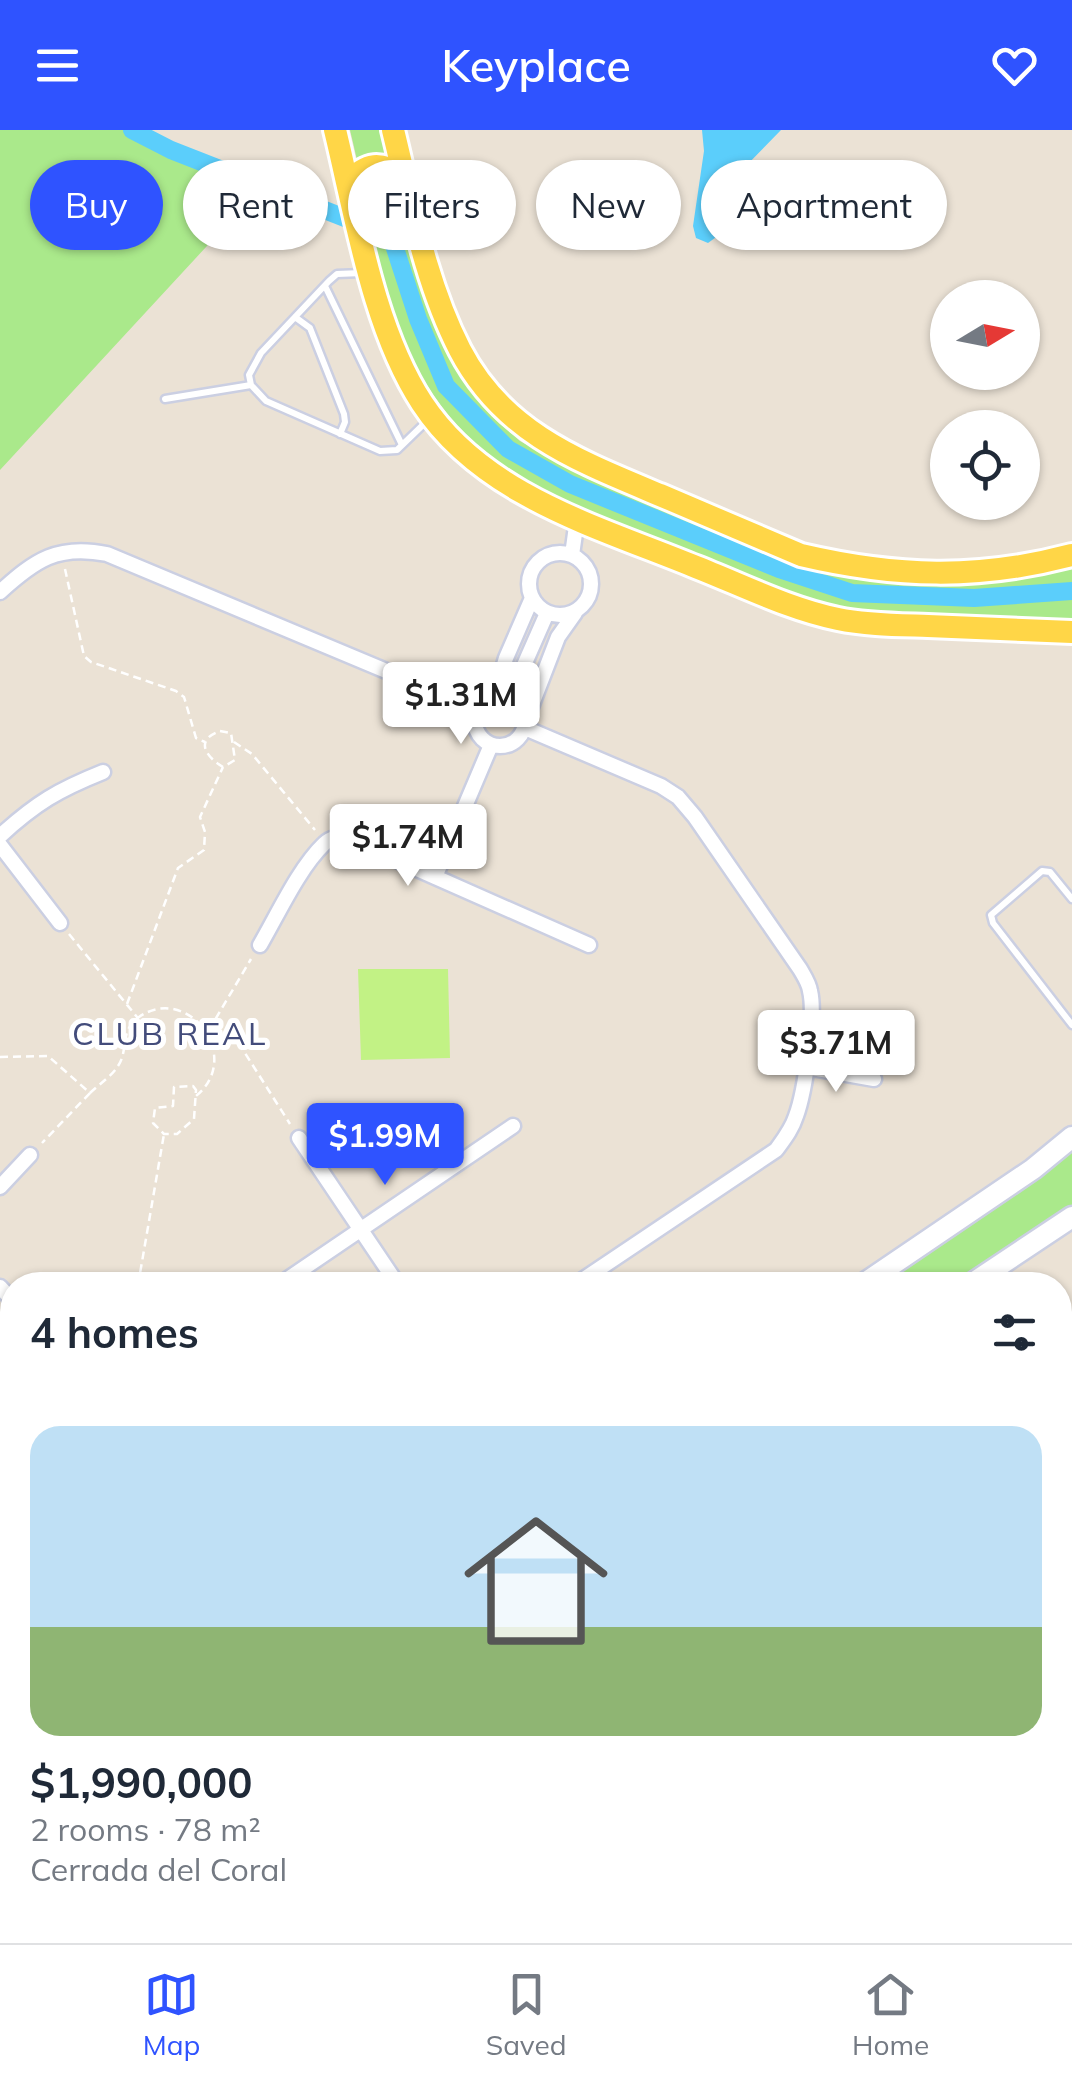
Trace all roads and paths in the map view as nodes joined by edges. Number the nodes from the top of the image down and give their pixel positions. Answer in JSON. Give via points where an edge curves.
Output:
{"nodes":[{"id":1,"x":335,"y":130,"type":"edge"},
{"id":2,"x":393,"y":130,"type":"edge"},
{"id":3,"x":400,"y":160,"type":"edge"},
{"id":4,"x":348,"y":184,"type":"edge"},
{"id":5,"x":363,"y":250,"type":"edge"},
{"id":6,"x":424,"y":250,"type":"edge"},
{"id":7,"x":366,"y":264,"type":"junction"},
{"id":8,"x":325,"y":286,"type":"junction"},
{"id":9,"x":295,"y":317,"type":"junction"},
{"id":10,"x":251,"y":386,"type":"junction"},
{"id":11,"x":165,"y":399,"type":"dead end"},
{"id":12,"x":432,"y":416,"type":"junction"},
{"id":13,"x":340,"y":434,"type":"junction"},
{"id":14,"x":402,"y":445,"type":"junction"},
{"id":15,"x":577,"y":519,"type":"junction"},
{"id":16,"x":62,"y":553,"type":"junction"},
{"id":17,"x":572,"y":555,"type":"junction"},
{"id":18,"x":1072,"y":555,"type":"edge"},
{"id":19,"x":0,"y":592,"type":"edge"},
{"id":20,"x":532,"y":598,"type":"junction"},
{"id":21,"x":576,"y":612,"type":"junction"},
{"id":22,"x":547,"y":613,"type":"junction"},
{"id":23,"x":1072,"y":632,"type":"edge"},
{"id":24,"x":502,"y":696,"type":"junction"},
{"id":25,"x":477,"y":710,"type":"junction"},
{"id":26,"x":525,"y":724,"type":"junction"},
{"id":27,"x":205,"y":742,"type":"junction"},
{"id":28,"x":234,"y":742,"type":"junction"},
{"id":29,"x":491,"y":745,"type":"junction"},
{"id":30,"x":223,"y":767,"type":"junction"},
{"id":31,"x":103,"y":772,"type":"dead end"},
{"id":32,"x":0,"y":836,"type":"edge"},
{"id":33,"x":325,"y":842,"type":"junction"},
{"id":34,"x":0,"y":845,"type":"edge"},
{"id":35,"x":436,"y":877,"type":"junction"},
{"id":36,"x":1072,"y":899,"type":"edge"},
{"id":37,"x":60,"y":922,"type":"joint"},
{"id":38,"x":589,"y":944,"type":"dead end"},
{"id":39,"x":260,"y":945,"type":"joint"},
{"id":40,"x":127,"y":1004,"type":"junction"},
{"id":41,"x":138,"y":1018,"type":"junction"},
{"id":42,"x":1072,"y":1025,"type":"edge"},
{"id":43,"x":208,"y":1031,"type":"junction"},
{"id":44,"x":212,"y":1041,"type":"junction"},
{"id":45,"x":0,"y":1057,"type":"edge"},
{"id":46,"x":806,"y":1067,"type":"junction"},
{"id":47,"x":874,"y":1079,"type":"dead end"},
{"id":48,"x":90,"y":1094,"type":"junction"},
{"id":49,"x":196,"y":1096,"type":"junction"},
{"id":50,"x":513,"y":1126,"type":"dead end"},
{"id":51,"x":164,"y":1134,"type":"junction"},
{"id":52,"x":1072,"y":1137,"type":"edge"},
{"id":53,"x":299,"y":1138,"type":"joint"},
{"id":54,"x":30,"y":1155,"type":"joint"},
{"id":55,"x":0,"y":1187,"type":"edge"},
{"id":56,"x":1072,"y":1217,"type":"edge"},
{"id":57,"x":361,"y":1231,"type":"junction"},
{"id":58,"x":140,"y":1272,"type":"edge"},
{"id":59,"x":300,"y":1272,"type":"edge"},
{"id":60,"x":389,"y":1272,"type":"edge"},
{"id":61,"x":593,"y":1272,"type":"edge"},
{"id":62,"x":881,"y":1272,"type":"edge"},
{"id":63,"x":990,"y":1272,"type":"edge"}],
"edges":[{"from":1,"to":4,"type":"main road"},
{"from":2,"to":3,"type":"main road"},
{"from":5,"to":7,"type":"main road"},
{"from":6,"to":18,"type":"main road","via":[[461,352],[495,400],[547,444],[587,464],[801,554],[856,567],[953,574]]},
{"from":7,"to":8,"type":"lane"},
{"from":7,"to":12,"type":"main road","via":[[402,366]]},
{"from":8,"to":9,"type":"lane"},
{"from":8,"to":14,"type":"lane"},
{"from":9,"to":10,"type":"lane","via":[[254,364]]},
{"from":9,"to":13,"type":"lane","via":[[310,328],[337,396],[345,422]]},
{"from":10,"to":11,"type":"lane"},
{"from":10,"to":13,"type":"lane","via":[[266,401]]},
{"from":12,"to":14,"type":"lane"},
{"from":12,"to":15,"type":"main road","via":[[476,462]]},
{"from":13,"to":14,"type":"lane","via":[[390,453]]},
{"from":15,"to":17,"type":"street"},
{"from":15,"to":23,"type":"main road","via":[[838,620]]},
{"from":16,"to":19,"type":"street","via":[[38,560]]},
{"from":16,"to":25,"type":"street","via":[[108,554]]},
{"from":16,"to":27,"type":"path","via":[[84,656],[176,692],[189,706],[196,738]]},
{"from":17,"to":20,"type":"street","via":[[541,559],[530,576]]},
{"from":17,"to":21,"type":"street","via":[[587,568],[592,587]]},
{"from":20,"to":22,"type":"street"},
{"from":20,"to":24,"type":"street","via":[[506,658]]},
{"from":21,"to":22,"type":"street"},
{"from":21,"to":26,"type":"street","via":[[558,637]]},
{"from":22,"to":24,"type":"street"},
{"from":24,"to":25,"type":"street"},
{"from":24,"to":26,"type":"street","via":[[522,706]]},
{"from":25,"to":29,"type":"street","via":[[475,726]]},
{"from":26,"to":29,"type":"street","via":[[515,742]]},
{"from":26,"to":46,"type":"street","via":[[662,786],[696,817],[810,988]]},
{"from":27,"to":28,"type":"path","via":[[220,730]]},
{"from":27,"to":30,"type":"path","via":[[209,759]]},
{"from":28,"to":30,"type":"path","via":[[235,760]]},
{"from":28,"to":33,"type":"path","via":[[252,754]]},
{"from":29,"to":35,"type":"street"},
{"from":30,"to":40,"type":"path","via":[[200,817],[204,850],[178,868]]},
{"from":31,"to":32,"type":"street","via":[[34,805]]},
{"from":33,"to":35,"type":"street","via":[[346,838]]},
{"from":33,"to":39,"type":"street"},
{"from":34,"to":37,"type":"street"},
{"from":35,"to":38,"type":"street"},
{"from":36,"to":42,"type":"lane","via":[[1042,870],[991,915]]},
{"from":37,"to":40,"type":"path"},
{"from":39,"to":43,"type":"path"},
{"from":40,"to":41,"type":"path"},
{"from":41,"to":43,"type":"path","via":[[172,1010]]},
{"from":41,"to":48,"type":"path","via":[[124,1038],[119,1066]]},
{"from":43,"to":44,"type":"path"},
{"from":44,"to":49,"type":"path","via":[[211,1079]]},
{"from":44,"to":53,"type":"path","via":[[238,1042]]},
{"from":45,"to":48,"type":"path","via":[[48,1056]]},
{"from":46,"to":47,"type":"street"},
{"from":46,"to":61,"type":"street","via":[[798,1113],[776,1150]]},
{"from":48,"to":54,"type":"path"},
{"from":49,"to":51,"type":"path","via":[[189,1125]]},
{"from":49,"to":51,"type":"path","via":[[196,1087],[178,1086],[173,1106],[155,1108],[154,1123]]},
{"from":50,"to":57,"type":"street"},
{"from":51,"to":58,"type":"path"},
{"from":52,"to":62,"type":"main road"},
{"from":53,"to":57,"type":"street"},
{"from":54,"to":55,"type":"street"},
{"from":56,"to":63,"type":"main road"},
{"from":57,"to":59,"type":"street"},
{"from":57,"to":60,"type":"street"}]}
